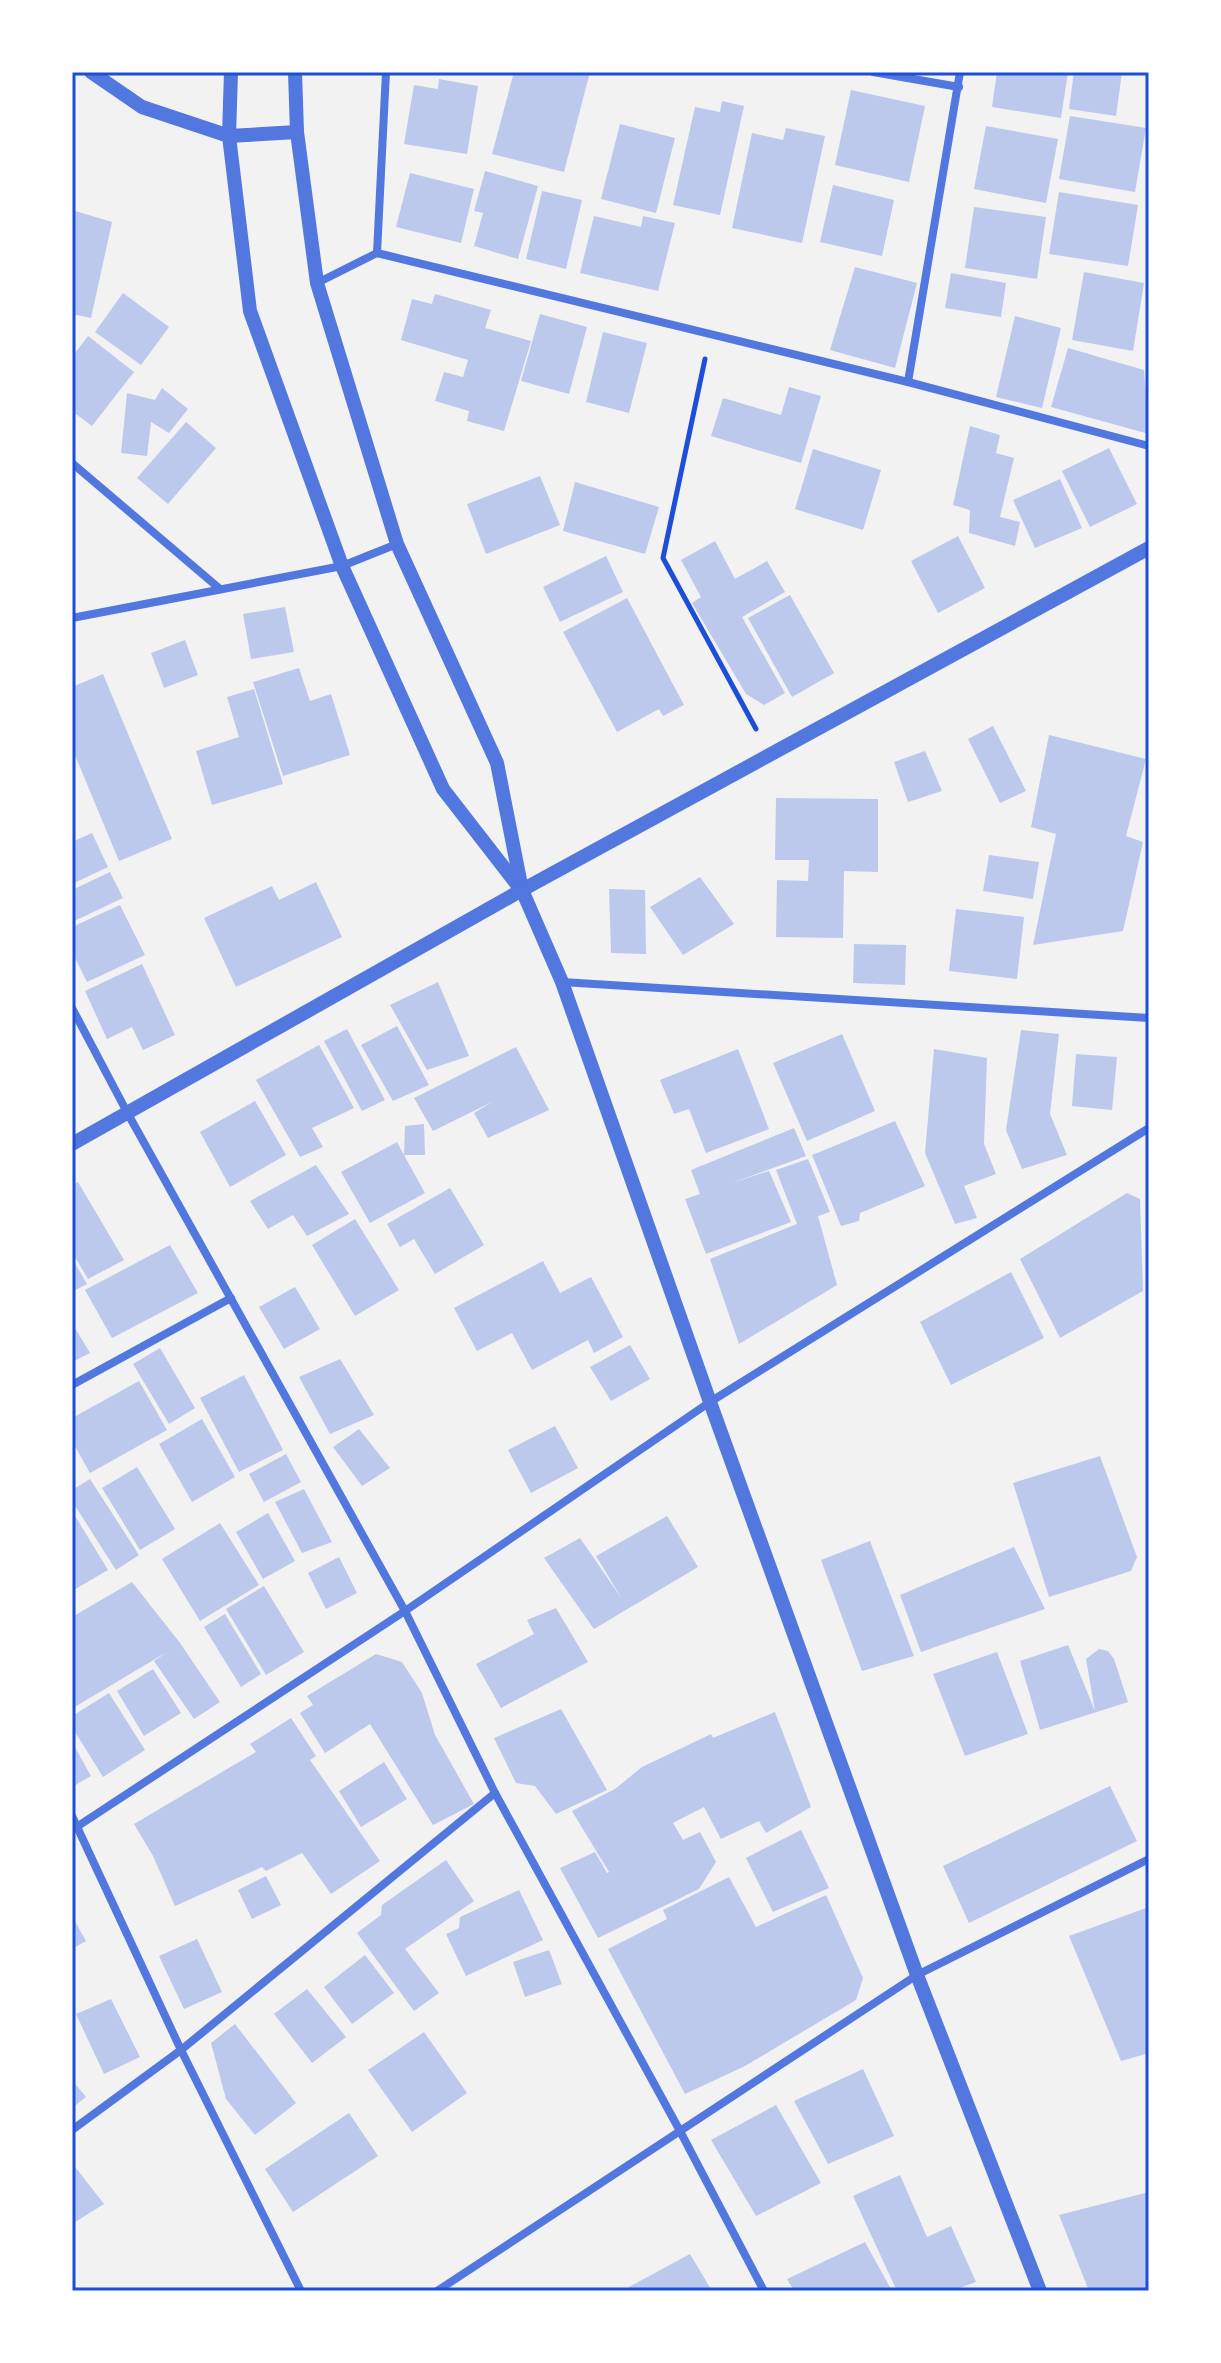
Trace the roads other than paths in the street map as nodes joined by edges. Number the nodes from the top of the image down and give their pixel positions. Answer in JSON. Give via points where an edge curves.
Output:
{"nodes":[{"id":1,"x":91,"y":72,"type":"edge"},
{"id":2,"x":231,"y":72,"type":"edge"},
{"id":3,"x":295,"y":72,"type":"edge"},
{"id":4,"x":386,"y":72,"type":"edge"},
{"id":5,"x":873,"y":72,"type":"edge"},
{"id":6,"x":960,"y":72,"type":"edge"},
{"id":7,"x":959,"y":87,"type":"junction"},
{"id":8,"x":297,"y":132,"type":"junction"},
{"id":9,"x":229,"y":136,"type":"junction"},
{"id":10,"x":377,"y":253,"type":"junction"},
{"id":11,"x":317,"y":283,"type":"junction"},
{"id":12,"x":908,"y":382,"type":"junction"},
{"id":13,"x":1149,"y":446,"type":"edge"},
{"id":14,"x":72,"y":463,"type":"edge"},
{"id":15,"x":397,"y":544,"type":"junction"},
{"id":16,"x":1149,"y":548,"type":"edge"},
{"id":17,"x":342,"y":566,"type":"junction"},
{"id":18,"x":220,"y":589,"type":"junction"},
{"id":19,"x":72,"y":618,"type":"edge"},
{"id":20,"x":522,"y":890,"type":"junction"},
{"id":21,"x":562,"y":982,"type":"junction"},
{"id":22,"x":72,"y":1008,"type":"edge"},
{"id":23,"x":1149,"y":1018,"type":"edge"},
{"id":24,"x":128,"y":1114,"type":"junction"},
{"id":25,"x":1149,"y":1128,"type":"edge"},
{"id":26,"x":72,"y":1144,"type":"edge"},
{"id":27,"x":231,"y":1298,"type":"junction"},
{"id":28,"x":72,"y":1385,"type":"edge"},
{"id":29,"x":710,"y":1402,"type":"junction"},
{"id":30,"x":405,"y":1611,"type":"junction"},
{"id":31,"x":495,"y":1793,"type":"junction"},
{"id":32,"x":72,"y":1816,"type":"edge"},
{"id":33,"x":75,"y":1828,"type":"edge"},
{"id":34,"x":1149,"y":1859,"type":"edge"},
{"id":35,"x":917,"y":1975,"type":"junction"},
{"id":36,"x":181,"y":2050,"type":"junction"},
{"id":37,"x":72,"y":2130,"type":"edge"},
{"id":38,"x":680,"y":2131,"type":"junction"},
{"id":39,"x":301,"y":2291,"type":"edge"},
{"id":40,"x":437,"y":2291,"type":"edge"},
{"id":41,"x":764,"y":2291,"type":"edge"},
{"id":42,"x":1040,"y":2291,"type":"edge"}],
"edges":[{"from":1,"to":9,"type":"street","via":[[142,107]]},
{"from":2,"to":9,"type":"street"},
{"from":3,"to":8,"type":"street"},
{"from":4,"to":10,"type":"street"},
{"from":5,"to":7,"type":"street"},
{"from":6,"to":7,"type":"street"},
{"from":7,"to":12,"type":"street"},
{"from":8,"to":9,"type":"street"},
{"from":8,"to":11,"type":"street"},
{"from":9,"to":17,"type":"street","via":[[250,311]]},
{"from":10,"to":11,"type":"street"},
{"from":10,"to":12,"type":"street"},
{"from":11,"to":15,"type":"street"},
{"from":12,"to":13,"type":"street"},
{"from":14,"to":18,"type":"street"},
{"from":15,"to":17,"type":"street"},
{"from":15,"to":20,"type":"street","via":[[497,763]]},
{"from":16,"to":20,"type":"street"},
{"from":17,"to":18,"type":"street"},
{"from":17,"to":20,"type":"street","via":[[443,789]]},
{"from":18,"to":19,"type":"street"},
{"from":20,"to":21,"type":"street"},
{"from":20,"to":24,"type":"street"},
{"from":21,"to":23,"type":"street"},
{"from":21,"to":29,"type":"street"},
{"from":22,"to":24,"type":"street"},
{"from":24,"to":26,"type":"street"},
{"from":24,"to":27,"type":"street"},
{"from":25,"to":29,"type":"street"},
{"from":27,"to":28,"type":"street"},
{"from":27,"to":30,"type":"street"},
{"from":29,"to":30,"type":"street"},
{"from":29,"to":35,"type":"street"},
{"from":30,"to":31,"type":"street"},
{"from":30,"to":33,"type":"street"},
{"from":31,"to":36,"type":"street"},
{"from":31,"to":38,"type":"street"},
{"from":32,"to":33,"type":"street"},
{"from":33,"to":36,"type":"street"},
{"from":34,"to":35,"type":"street"},
{"from":35,"to":38,"type":"street"},
{"from":35,"to":42,"type":"street"},
{"from":36,"to":37,"type":"street"},
{"from":36,"to":39,"type":"street"},
{"from":38,"to":40,"type":"street"},
{"from":38,"to":41,"type":"street"}]}
